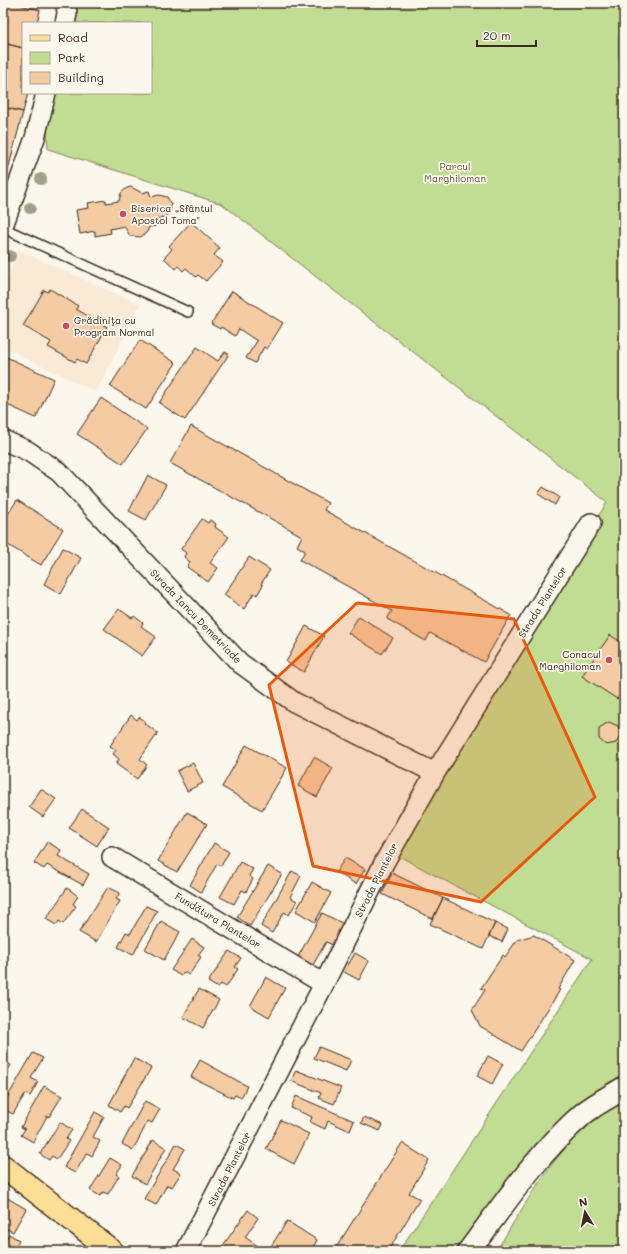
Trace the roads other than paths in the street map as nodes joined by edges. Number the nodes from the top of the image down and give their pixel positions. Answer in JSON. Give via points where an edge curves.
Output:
{"nodes":[{"id":1,"x":66,"y":3,"type":"edge"},
{"id":2,"x":65,"y":22,"type":"edge"},
{"id":3,"x":46,"y":94,"type":"edge"},
{"id":4,"x":9,"y":189,"type":"edge"},
{"id":5,"x":3,"y":227,"type":"edge"},
{"id":6,"x":188,"y":312,"type":"dead end"},
{"id":7,"x":3,"y":440,"type":"edge"},
{"id":8,"x":591,"y":523,"type":"dead end"},
{"id":9,"x":435,"y":773,"type":"junction"},
{"id":10,"x":112,"y":857,"type":"dead end"},
{"id":11,"x":324,"y":984,"type":"junction"},
{"id":12,"x":624,"y":1088,"type":"edge"},
{"id":13,"x":3,"y":1166,"type":"edge"},
{"id":14,"x":112,"y":1251,"type":"edge"},
{"id":15,"x":186,"y":1251,"type":"edge"},
{"id":16,"x":469,"y":1251,"type":"edge"}],
"edges":[{"from":1,"to":2,"type":"street"},
{"from":3,"to":4,"type":"street","via":[[35,138]]},
{"from":4,"to":5,"type":"street"},
{"from":5,"to":6,"type":"lane"},
{"from":7,"to":9,"type":"street","name":"Strada Iancu Demetriade","via":[[28,450],[59,472],[240,663],[294,702]]},
{"from":8,"to":9,"type":"street","name":"Strada Plantelor"},
{"from":9,"to":11,"type":"street","name":"Strada Plantelor","via":[[384,863]]},
{"from":10,"to":11,"type":"street","name":"Fundătura Plantelor"},
{"from":11,"to":15,"type":"street","name":"Strada Plantelor"},
{"from":12,"to":16,"type":"main road","via":[[583,1113],[551,1145]]},
{"from":13,"to":14,"type":"main road"}]}
